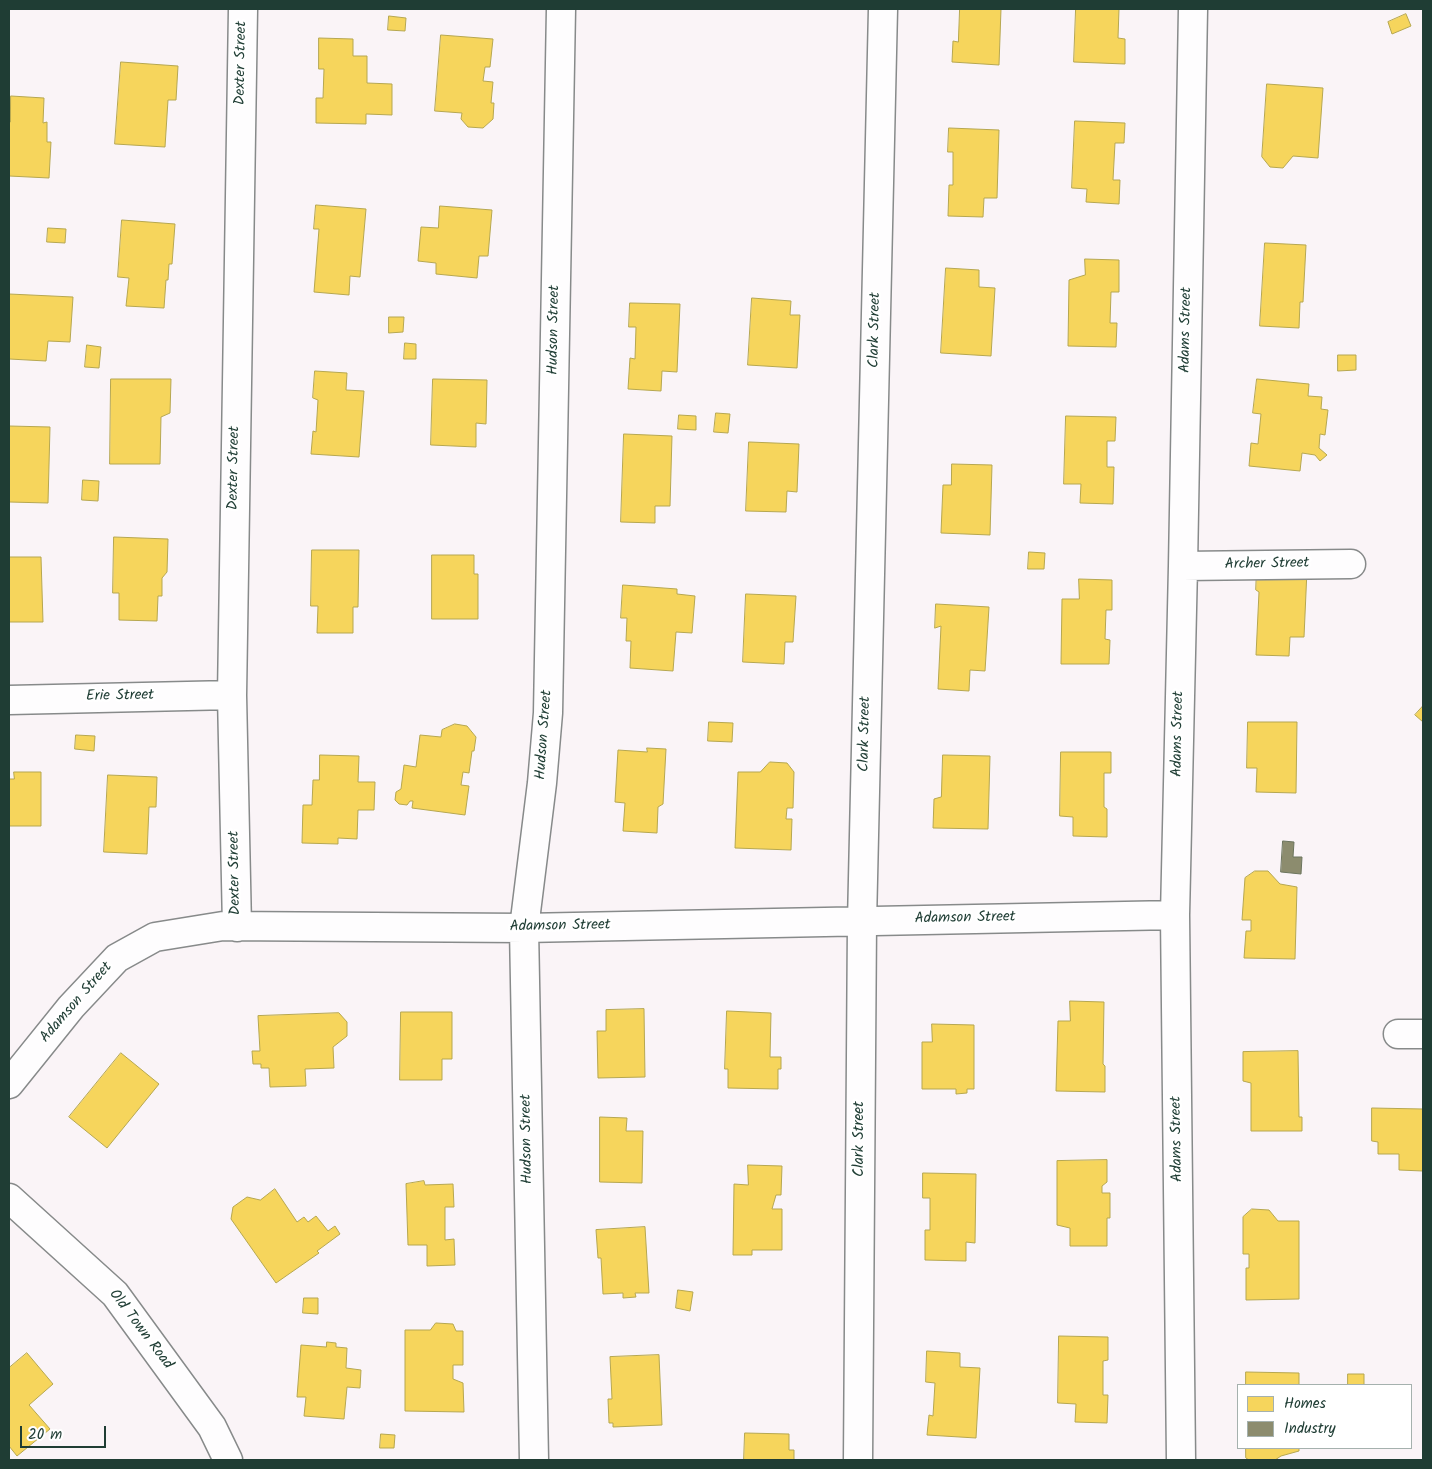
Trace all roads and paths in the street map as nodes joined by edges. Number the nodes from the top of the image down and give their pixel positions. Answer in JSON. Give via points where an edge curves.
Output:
{"nodes":[{"id":1,"x":243,"y":9,"type":"edge"},
{"id":2,"x":561,"y":9,"type":"edge"},
{"id":3,"x":883,"y":9,"type":"edge"},
{"id":4,"x":1192,"y":9,"type":"edge"},
{"id":5,"x":1351,"y":564,"type":"dead end"},
{"id":6,"x":1183,"y":566,"type":"junction"},
{"id":7,"x":232,"y":695,"type":"junction"},
{"id":8,"x":9,"y":700,"type":"edge"},
{"id":9,"x":1175,"y":915,"type":"junction"},
{"id":10,"x":862,"y":922,"type":"junction"},
{"id":11,"x":237,"y":927,"type":"junction"},
{"id":12,"x":524,"y":928,"type":"junction"},
{"id":13,"x":9,"y":1084,"type":"edge"},
{"id":14,"x":9,"y":1198,"type":"edge"},
{"id":15,"x":228,"y":1460,"type":"edge"},
{"id":16,"x":534,"y":1460,"type":"edge"},
{"id":17,"x":858,"y":1460,"type":"edge"},
{"id":18,"x":1181,"y":1460,"type":"edge"}],
"edges":[{"from":1,"to":7,"type":"street","name":"Dexter Street"},
{"from":2,"to":12,"type":"street","name":"Hudson Street","via":[[548,713]]},
{"from":3,"to":10,"type":"street","name":"Clark Street"},
{"from":4,"to":6,"type":"street","name":"Adams Street"},
{"from":5,"to":6,"type":"street","name":"Archer Street"},
{"from":6,"to":9,"type":"street","name":"Adams Street"},
{"from":7,"to":8,"type":"street","name":"Erie Street"},
{"from":7,"to":11,"type":"street","name":"Dexter Street"},
{"from":9,"to":10,"type":"street","name":"Adamson Street"},
{"from":9,"to":18,"type":"street","name":"Adams Street"},
{"from":10,"to":12,"type":"street","name":"Adamson Street"},
{"from":10,"to":17,"type":"street","name":"Clark Street"},
{"from":11,"to":12,"type":"street","name":"Adamson Street"},
{"from":11,"to":13,"type":"street","name":"Adamson Street","via":[[223,926],[155,937],[117,958],[71,1007]]},
{"from":12,"to":16,"type":"street","name":"Hudson Street"},
{"from":14,"to":15,"type":"street","name":"Old Town Road","via":[[115,1294],[212,1427]]}]}
